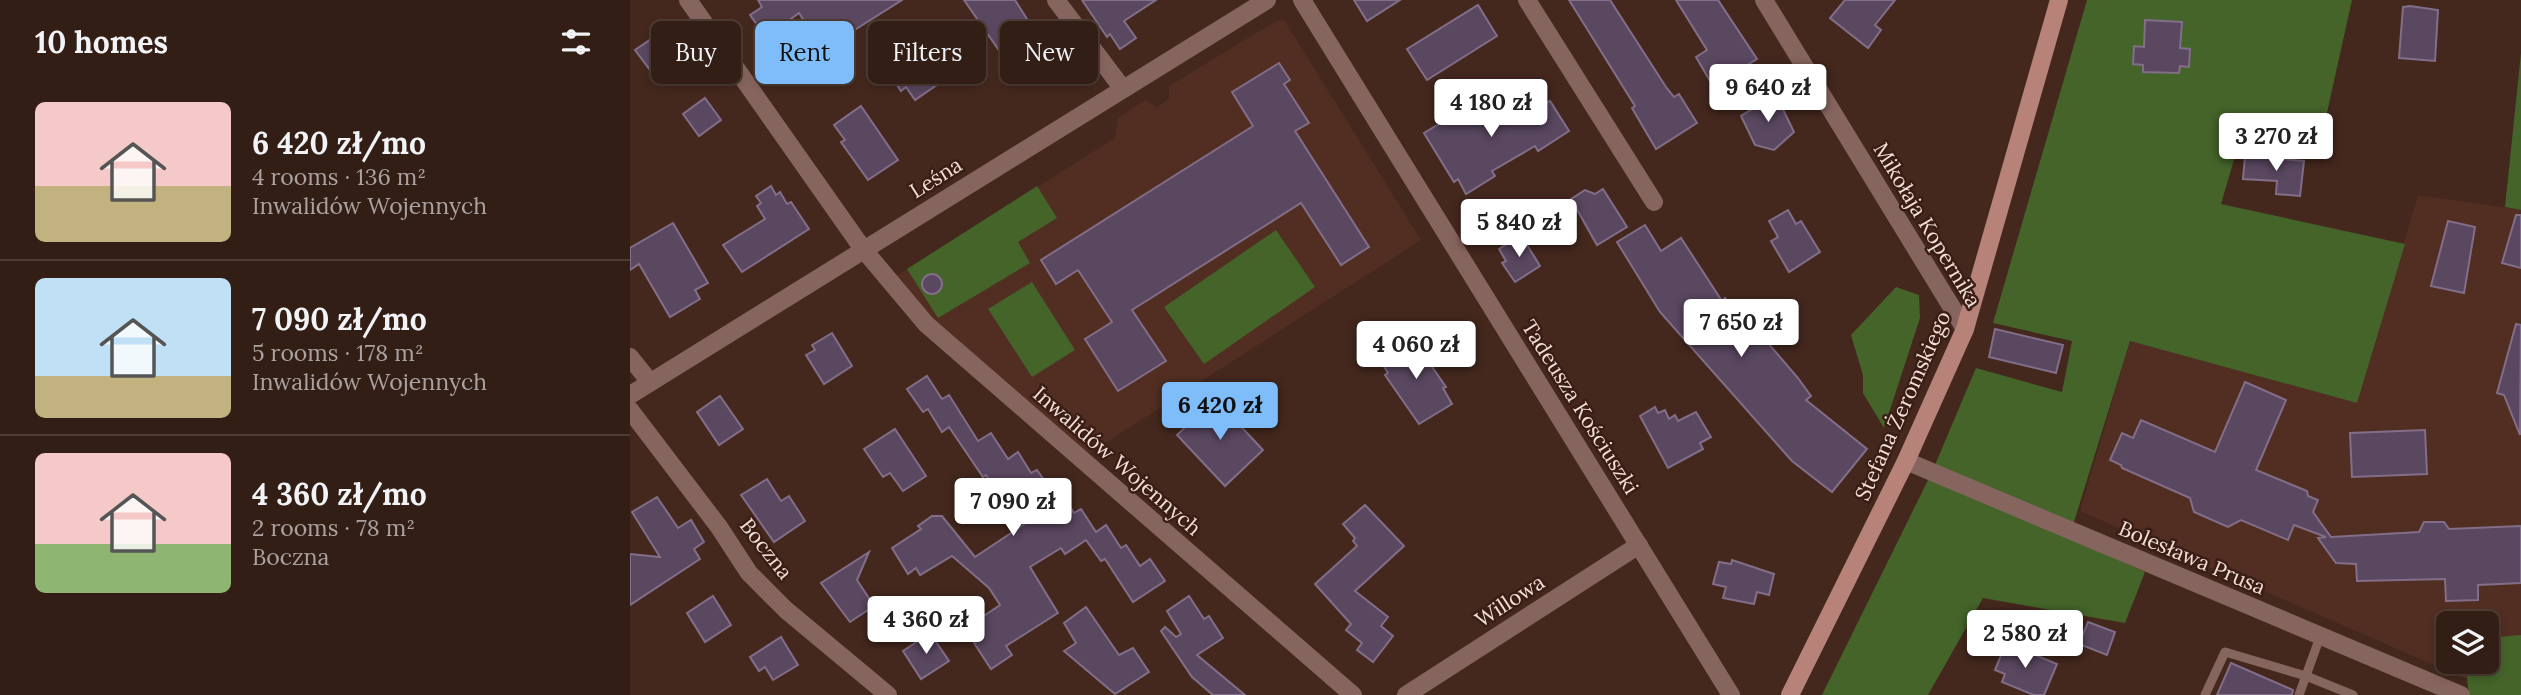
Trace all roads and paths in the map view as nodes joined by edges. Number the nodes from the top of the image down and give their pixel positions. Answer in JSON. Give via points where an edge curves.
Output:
{"nodes":[{"id":1,"x":688,"y":0,"type":"edge"},
{"id":2,"x":1056,"y":0,"type":"edge"},
{"id":3,"x":1267,"y":0,"type":"edge"},
{"id":4,"x":1302,"y":0,"type":"edge"},
{"id":5,"x":1527,"y":0,"type":"edge"},
{"id":6,"x":1765,"y":0,"type":"edge"},
{"id":7,"x":2059,"y":0,"type":"edge"},
{"id":8,"x":1123,"y":89,"type":"junction"},
{"id":9,"x":1654,"y":202,"type":"dead end"},
{"id":10,"x":863,"y":249,"type":"junction"},
{"id":11,"x":1965,"y":329,"type":"junction"},
{"id":12,"x":630,"y":357,"type":"edge"},
{"id":13,"x":650,"y":382,"type":"junction"},
{"id":14,"x":630,"y":395,"type":"edge"},
{"id":15,"x":630,"y":410,"type":"edge"},
{"id":16,"x":1906,"y":461,"type":"junction"},
{"id":17,"x":1639,"y":545,"type":"junction"},
{"id":18,"x":2320,"y":637,"type":"junction"},
{"id":19,"x":2306,"y":676,"type":"junction"},
{"id":20,"x":888,"y":695,"type":"edge"},
{"id":21,"x":1353,"y":695,"type":"edge"},
{"id":22,"x":1406,"y":695,"type":"edge"},
{"id":23,"x":1731,"y":695,"type":"edge"},
{"id":24,"x":1790,"y":695,"type":"edge"},
{"id":25,"x":2205,"y":695,"type":"edge"},
{"id":26,"x":2299,"y":695,"type":"edge"},
{"id":27,"x":2353,"y":695,"type":"edge"},
{"id":28,"x":2461,"y":695,"type":"edge"}],
"edges":[{"from":1,"to":10,"type":"street","name":"Inwalidów Wojennych"},
{"from":2,"to":8,"type":"street"},
{"from":3,"to":8,"type":"street","name":"Leśna"},
{"from":4,"to":17,"type":"street","name":"Tadeusza Kościuszki"},
{"from":5,"to":9,"type":"street"},
{"from":6,"to":11,"type":"street","name":"Mikołaja Kopernika"},
{"from":7,"to":11,"type":"main road","name":"Stefana Żeromskiego"},
{"from":8,"to":10,"type":"street","name":"Leśna"},
{"from":10,"to":13,"type":"street","name":"Leśna"},
{"from":10,"to":21,"type":"street","name":"Inwalidów Wojennych","via":[[926,324]]},
{"from":11,"to":16,"type":"main road","name":"Stefana Żeromskiego"},
{"from":12,"to":13,"type":"street"},
{"from":13,"to":14,"type":"street","name":"Leśna"},
{"from":15,"to":20,"type":"street","name":"Boczna","via":[[749,573]]},
{"from":16,"to":18,"type":"street","name":"Bolesława Prusa"},
{"from":16,"to":24,"type":"main road","name":"Stefana Żeromskiego"},
{"from":17,"to":22,"type":"street","name":"Willowa"},
{"from":17,"to":23,"type":"street","name":"Tadeusza Kościuszki"},
{"from":18,"to":19,"type":"lane"},
{"from":18,"to":28,"type":"street","name":"Bolesława Prusa"},
{"from":19,"to":25,"type":"lane","via":[[2225,652]]},
{"from":19,"to":26,"type":"lane"},
{"from":19,"to":27,"type":"lane"}]}
